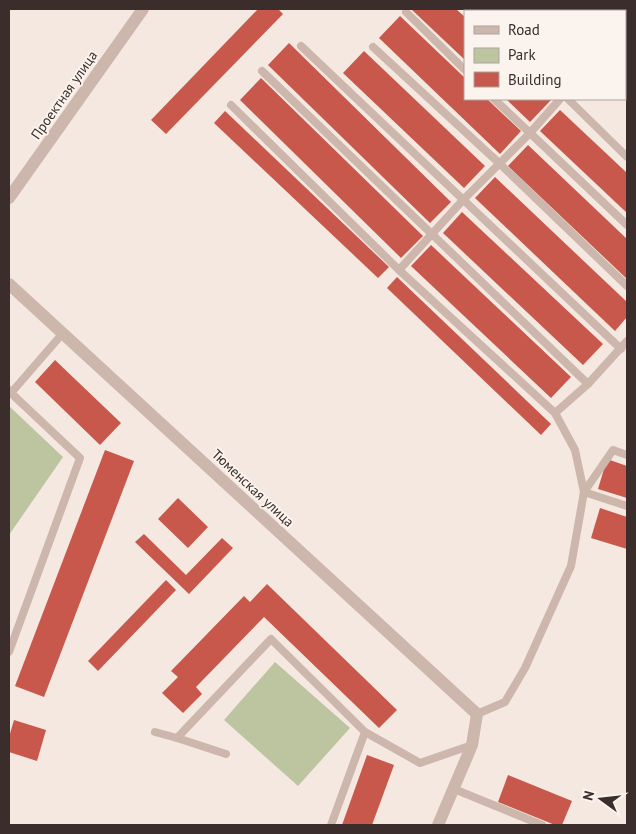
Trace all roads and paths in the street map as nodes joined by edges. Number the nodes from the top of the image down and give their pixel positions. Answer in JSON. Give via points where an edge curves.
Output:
{"nodes":[{"id":1,"x":143,"y":9,"type":"edge"},
{"id":2,"x":406,"y":12,"type":"dead end"},
{"id":3,"x":301,"y":46,"type":"dead end"},
{"id":4,"x":373,"y":47,"type":"dead end"},
{"id":5,"x":464,"y":69,"type":"edge"},
{"id":6,"x":262,"y":71,"type":"dead end"},
{"id":7,"x":495,"y":100,"type":"edge"},
{"id":8,"x":559,"y":100,"type":"edge"},
{"id":9,"x":569,"y":100,"type":"edge"},
{"id":10,"x":231,"y":105,"type":"dead end"},
{"id":11,"x":530,"y":133,"type":"junction"},
{"id":12,"x":627,"y":157,"type":"edge"},
{"id":13,"x":499,"y":163,"type":"junction"},
{"id":14,"x":9,"y":198,"type":"edge"},
{"id":15,"x":464,"y":200,"type":"junction"},
{"id":16,"x":627,"y":225,"type":"edge"},
{"id":17,"x":431,"y":234,"type":"junction"},
{"id":18,"x":399,"y":270,"type":"junction"},
{"id":19,"x":9,"y":284,"type":"edge"},
{"id":20,"x":627,"y":286,"type":"edge"},
{"id":21,"x":63,"y":333,"type":"junction"},
{"id":22,"x":627,"y":340,"type":"edge"},
{"id":23,"x":621,"y":349,"type":"junction"},
{"id":24,"x":588,"y":384,"type":"junction"},
{"id":25,"x":10,"y":392,"type":"edge"},
{"id":26,"x":555,"y":413,"type":"junction"},
{"id":27,"x":627,"y":455,"type":"edge"},
{"id":28,"x":584,"y":492,"type":"junction"},
{"id":29,"x":627,"y":506,"type":"edge"},
{"id":30,"x":9,"y":652,"type":"edge"},
{"id":31,"x":477,"y":714,"type":"junction"},
{"id":32,"x":155,"y":732,"type":"dead end"},
{"id":33,"x":365,"y":732,"type":"junction"},
{"id":34,"x":178,"y":738,"type":"junction"},
{"id":35,"x":472,"y":745,"type":"junction"},
{"id":36,"x":226,"y":754,"type":"dead end"},
{"id":37,"x":454,"y":789,"type":"junction"},
{"id":38,"x":331,"y":825,"type":"edge"},
{"id":39,"x":438,"y":825,"type":"edge"},
{"id":40,"x":542,"y":825,"type":"edge"}],
"edges":[{"from":1,"to":14,"type":"street","name":"Проектная улица"},
{"from":2,"to":5,"type":"lane"},
{"from":3,"to":15,"type":"lane"},
{"from":4,"to":13,"type":"lane"},
{"from":6,"to":17,"type":"lane"},
{"from":7,"to":11,"type":"lane"},
{"from":8,"to":11,"type":"lane"},
{"from":9,"to":12,"type":"lane"},
{"from":10,"to":18,"type":"lane"},
{"from":11,"to":13,"type":"lane"},
{"from":11,"to":16,"type":"lane"},
{"from":13,"to":15,"type":"lane"},
{"from":13,"to":20,"type":"lane"},
{"from":15,"to":17,"type":"lane"},
{"from":15,"to":23,"type":"lane"},
{"from":17,"to":18,"type":"lane"},
{"from":17,"to":24,"type":"lane"},
{"from":18,"to":26,"type":"lane"},
{"from":19,"to":21,"type":"street","name":"Тюменская улица"},
{"from":21,"to":25,"type":"lane"},
{"from":21,"to":31,"type":"street","name":"Тюменская улица"},
{"from":22,"to":23,"type":"lane"},
{"from":23,"to":24,"type":"lane"},
{"from":24,"to":26,"type":"lane"},
{"from":25,"to":30,"type":"lane","via":[[80,458]]},
{"from":26,"to":28,"type":"lane","via":[[575,450]]},
{"from":27,"to":28,"type":"lane","via":[[612,450]]},
{"from":28,"to":29,"type":"lane"},
{"from":28,"to":31,"type":"lane","via":[[571,566],[525,668],[506,702]]},
{"from":31,"to":35,"type":"street"},
{"from":32,"to":34,"type":"lane"},
{"from":33,"to":34,"type":"lane","via":[[271,638]]},
{"from":33,"to":35,"type":"lane","via":[[420,763]]},
{"from":33,"to":38,"type":"lane"},
{"from":34,"to":36,"type":"lane"},
{"from":35,"to":37,"type":"street"},
{"from":37,"to":39,"type":"street"},
{"from":37,"to":40,"type":"lane"}]}
